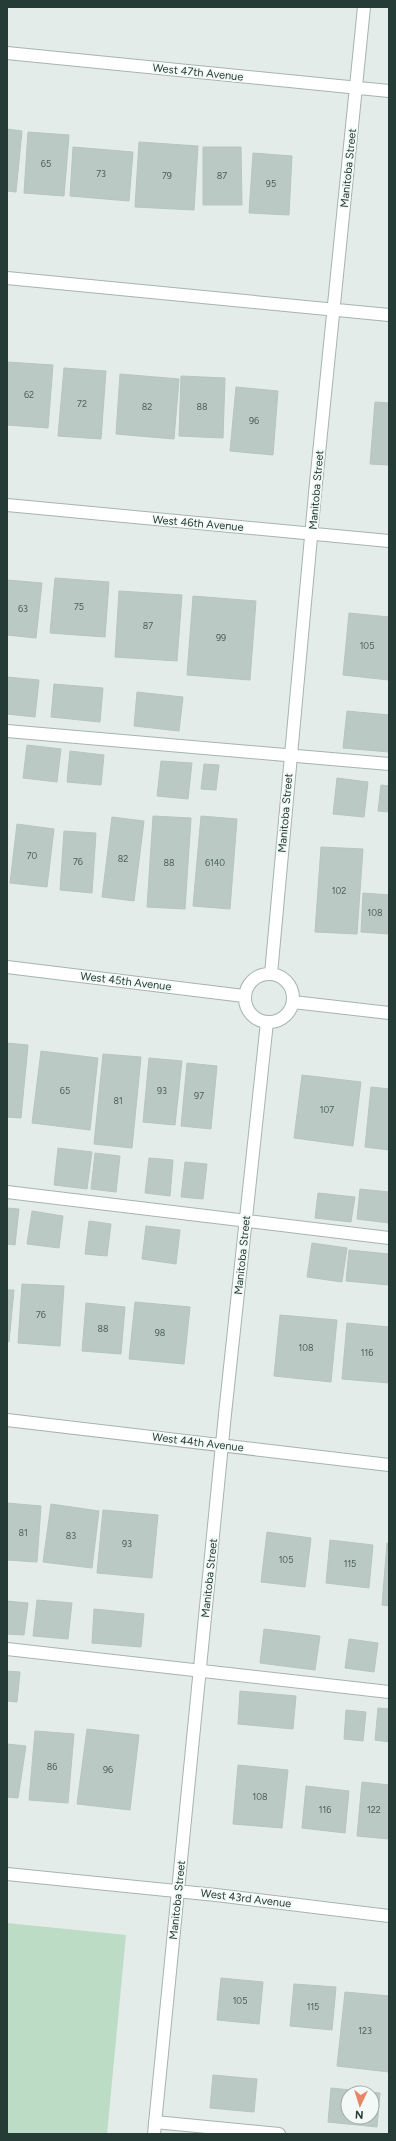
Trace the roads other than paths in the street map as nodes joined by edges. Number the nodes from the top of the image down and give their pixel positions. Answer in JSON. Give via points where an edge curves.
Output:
{"nodes":[{"id":1,"x":364,"y":7,"type":"edge"},
{"id":2,"x":7,"y":53,"type":"edge"},
{"id":3,"x":356,"y":87,"type":"junction"},
{"id":4,"x":389,"y":90,"type":"edge"},
{"id":5,"x":7,"y":278,"type":"edge"},
{"id":6,"x":334,"y":309,"type":"junction"},
{"id":7,"x":389,"y":315,"type":"edge"},
{"id":8,"x":7,"y":505,"type":"edge"},
{"id":9,"x":312,"y":533,"type":"junction"},
{"id":10,"x":389,"y":541,"type":"edge"},
{"id":11,"x":7,"y":731,"type":"edge"},
{"id":12,"x":290,"y":754,"type":"junction"},
{"id":13,"x":389,"y":764,"type":"edge"},
{"id":14,"x":7,"y":967,"type":"edge"},
{"id":15,"x":272,"y":974,"type":"junction"},
{"id":16,"x":244,"y":996,"type":"junction"},
{"id":17,"x":293,"y":1002,"type":"junction"},
{"id":18,"x":389,"y":1013,"type":"edge"},
{"id":19,"x":268,"y":1022,"type":"junction"},
{"id":20,"x":7,"y":1192,"type":"edge"},
{"id":21,"x":245,"y":1221,"type":"junction"},
{"id":22,"x":389,"y":1238,"type":"edge"},
{"id":23,"x":7,"y":1420,"type":"edge"},
{"id":24,"x":222,"y":1445,"type":"junction"},
{"id":25,"x":389,"y":1465,"type":"edge"},
{"id":26,"x":7,"y":1649,"type":"edge"},
{"id":27,"x":200,"y":1670,"type":"junction"},
{"id":28,"x":389,"y":1692,"type":"edge"},
{"id":29,"x":7,"y":1874,"type":"edge"},
{"id":30,"x":178,"y":1890,"type":"junction"},
{"id":31,"x":389,"y":1916,"type":"edge"},
{"id":32,"x":154,"y":2128,"type":"edge"},
{"id":33,"x":279,"y":2134,"type":"edge"}],
"edges":[{"from":1,"to":3,"type":"street","name":"Manitoba Street"},
{"from":2,"to":3,"type":"street","name":"West 47th Avenue"},
{"from":3,"to":4,"type":"street","name":"West 47th Avenue"},
{"from":3,"to":6,"type":"street","name":"Manitoba Street"},
{"from":5,"to":6,"type":"street"},
{"from":6,"to":7,"type":"street"},
{"from":6,"to":9,"type":"street","name":"Manitoba Street"},
{"from":8,"to":9,"type":"street","name":"West 46th Avenue"},
{"from":9,"to":10,"type":"street","name":"West 46th Avenue"},
{"from":9,"to":12,"type":"street","name":"Manitoba Street"},
{"from":11,"to":12,"type":"street"},
{"from":12,"to":13,"type":"street"},
{"from":12,"to":15,"type":"street","name":"Manitoba Street"},
{"from":14,"to":16,"type":"street","name":"West 45th Avenue"},
{"from":15,"to":16,"type":"street","via":[[256,976],[250,981]]},
{"from":15,"to":17,"type":"street","via":[[286,980]]},
{"from":16,"to":19,"type":"street","via":[[248,1010],[253,1016]]},
{"from":17,"to":18,"type":"street"},
{"from":17,"to":19,"type":"street","via":[[281,1019]]},
{"from":19,"to":21,"type":"street","name":"Manitoba Street"},
{"from":20,"to":21,"type":"street"},
{"from":21,"to":22,"type":"street"},
{"from":21,"to":24,"type":"street","name":"Manitoba Street"},
{"from":23,"to":24,"type":"street","name":"West 44th Avenue"},
{"from":24,"to":25,"type":"street","name":"West 44th Avenue"},
{"from":24,"to":27,"type":"street","name":"Manitoba Street"},
{"from":26,"to":27,"type":"street"},
{"from":27,"to":28,"type":"street"},
{"from":27,"to":30,"type":"street","name":"Manitoba Street"},
{"from":29,"to":30,"type":"street","name":"West 43rd Avenue"},
{"from":30,"to":31,"type":"street","name":"West 43rd Avenue"},
{"from":30,"to":32,"type":"street","name":"Manitoba Street"},
{"from":32,"to":33,"type":"street"}]}
